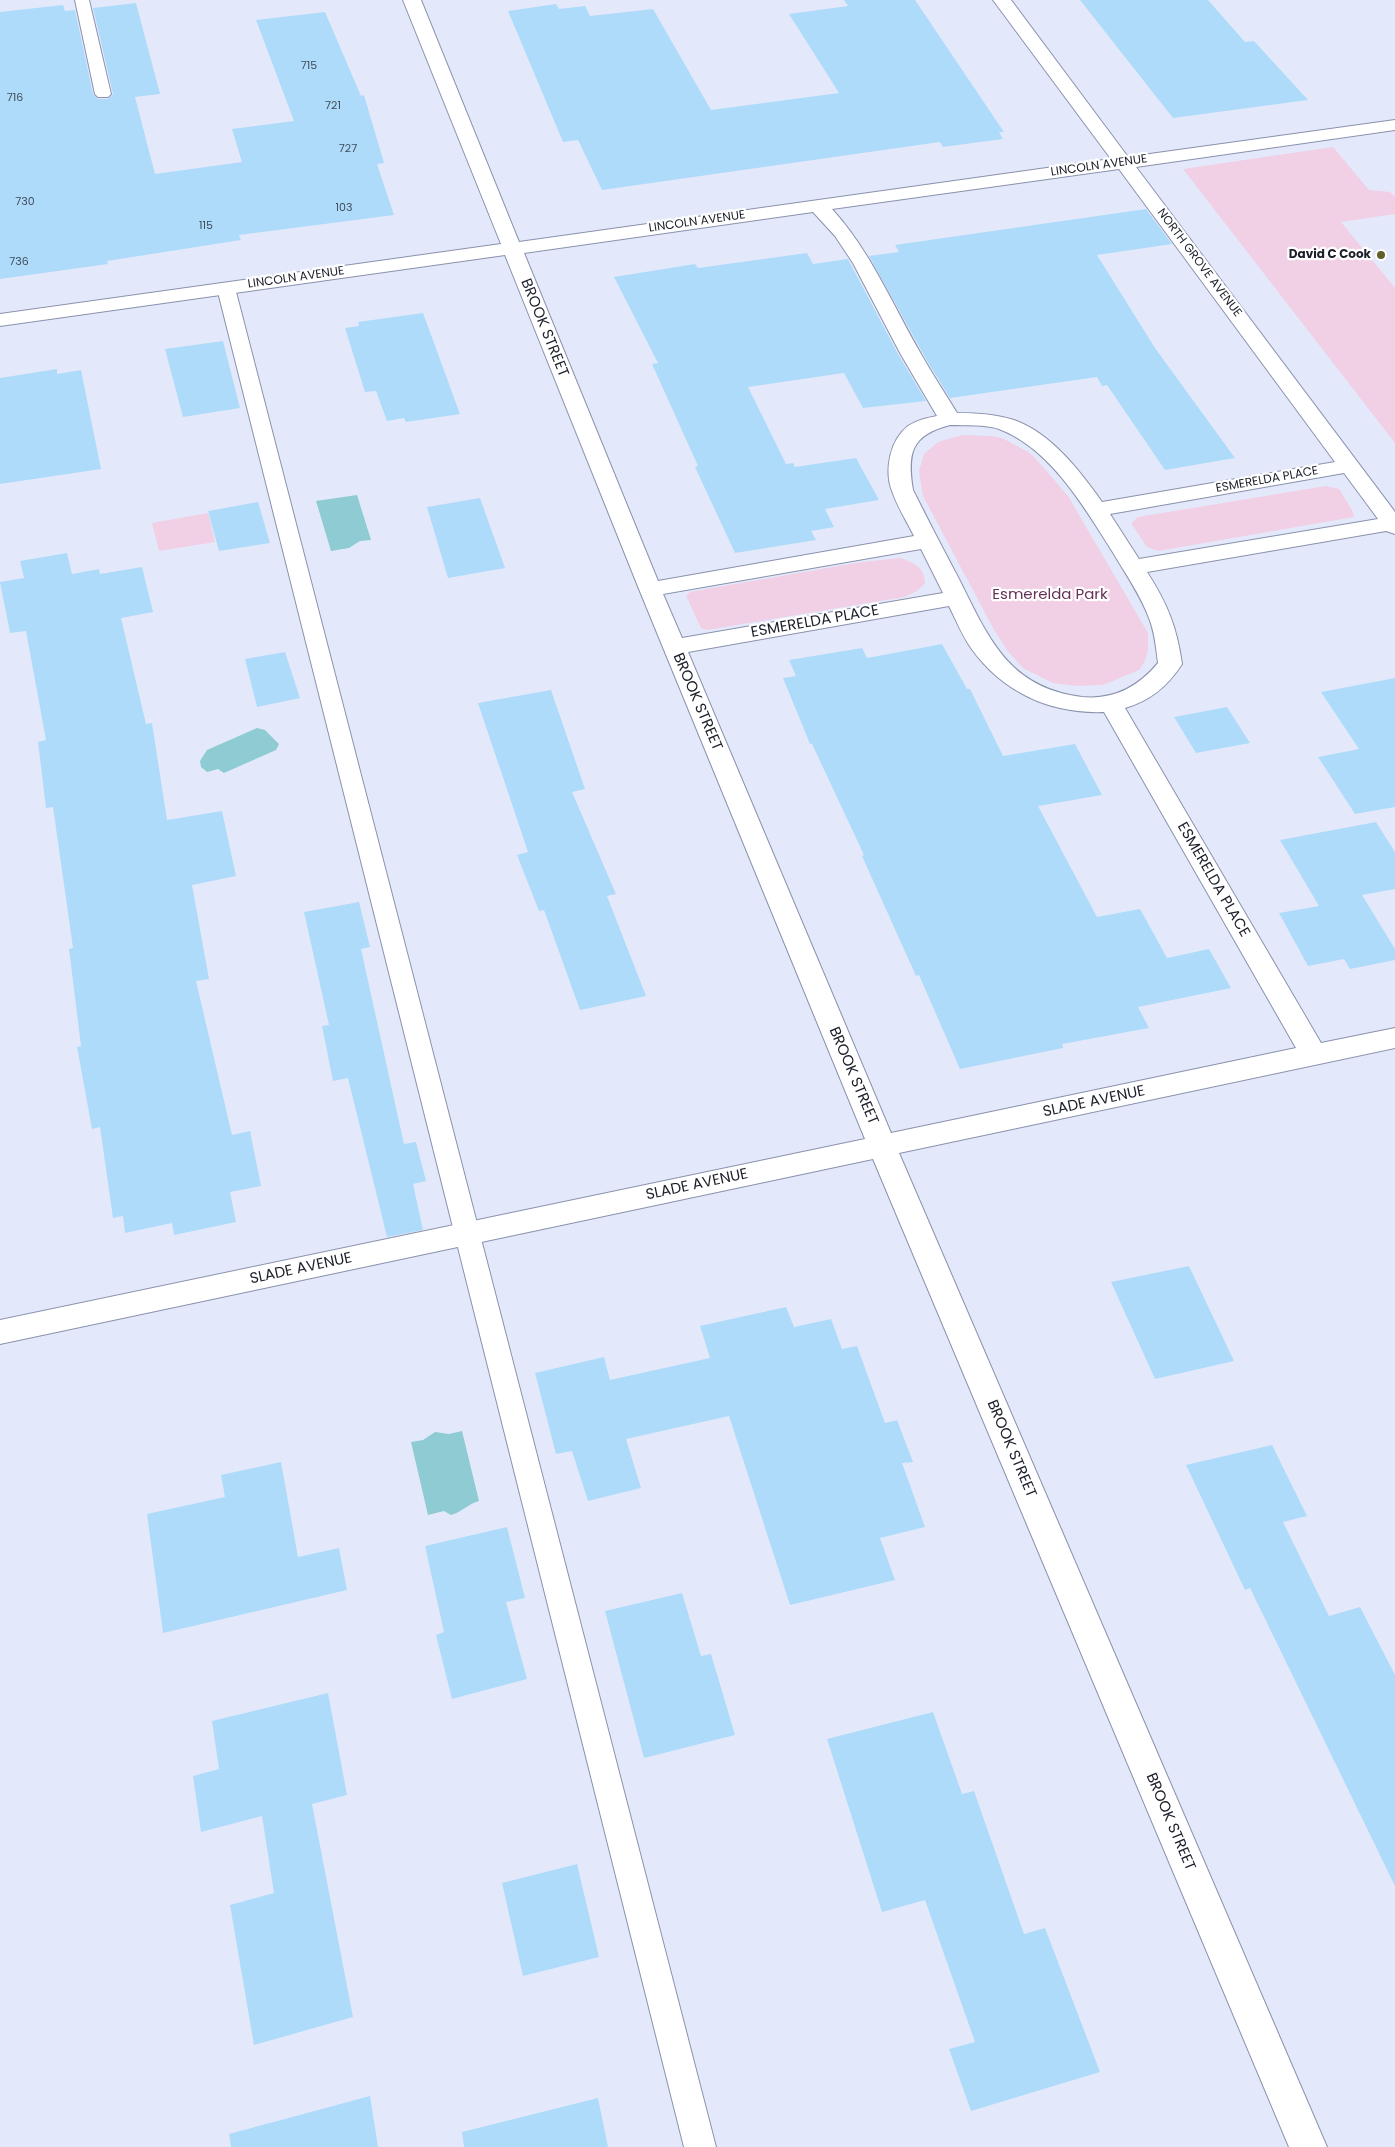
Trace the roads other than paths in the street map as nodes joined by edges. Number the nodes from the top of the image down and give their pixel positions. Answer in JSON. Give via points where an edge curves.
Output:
{"nodes":[{"id":1,"x":82,"y":0,"type":"edge"},
{"id":2,"x":412,"y":0,"type":"edge"},
{"id":3,"x":1002,"y":0,"type":"edge"},
{"id":4,"x":103,"y":94,"type":"dead end"},
{"id":5,"x":1395,"y":125,"type":"edge"},
{"id":6,"x":1124,"y":162,"type":"junction"},
{"id":7,"x":818,"y":205,"type":"junction"},
{"id":8,"x":512,"y":249,"type":"junction"},
{"id":9,"x":226,"y":288,"type":"junction"},
{"id":10,"x":0,"y":320,"type":"edge"},
{"id":11,"x":950,"y":419,"type":"junction"},
{"id":12,"x":1349,"y":466,"type":"junction"},
{"id":13,"x":1097,"y":510,"type":"junction"},
{"id":14,"x":1394,"y":525,"type":"edge"},
{"id":15,"x":927,"y":541,"type":"junction"},
{"id":16,"x":1133,"y":567,"type":"junction"},
{"id":17,"x":650,"y":589,"type":"junction"},
{"id":18,"x":956,"y":598,"type":"junction"},
{"id":19,"x":674,"y":647,"type":"junction"},
{"id":20,"x":1112,"y":704,"type":"junction"},
{"id":21,"x":1395,"y":1038,"type":"edge"},
{"id":22,"x":1314,"y":1055,"type":"junction"},
{"id":23,"x":882,"y":1146,"type":"junction"},
{"id":24,"x":466,"y":1234,"type":"junction"},
{"id":25,"x":0,"y":1332,"type":"edge"},
{"id":26,"x":700,"y":2147,"type":"edge"},
{"id":27,"x":1308,"y":2147,"type":"edge"}],
"edges":[{"from":1,"to":4,"type":"lane"},
{"from":2,"to":8,"type":"street","name":"BROOK STREET"},
{"from":3,"to":6,"type":"street","name":"NORTH GROVE AVENUE"},
{"from":5,"to":6,"type":"street","name":"LINCOLN AVENUE"},
{"from":6,"to":7,"type":"street","name":"LINCOLN AVENUE"},
{"from":6,"to":12,"type":"street","name":"NORTH GROVE AVENUE"},
{"from":7,"to":8,"type":"street","name":"LINCOLN AVENUE"},
{"from":7,"to":11,"type":"street","via":[[863,263],[910,353]]},
{"from":8,"to":9,"type":"street","name":"LINCOLN AVENUE"},
{"from":8,"to":17,"type":"street","name":"BROOK STREET"},
{"from":9,"to":10,"type":"street","name":"LINCOLN AVENUE"},
{"from":9,"to":24,"type":"lane"},
{"from":11,"to":13,"type":"street","via":[[994,422],[1012,427],[1049,452]]},
{"from":11,"to":15,"type":"street","via":[[923,426],[904,445],[899,458],[902,490]]},
{"from":12,"to":13,"type":"street","name":"ESMERELDA PLACE"},
{"from":12,"to":14,"type":"street","name":"NORTH GROVE AVENUE"},
{"from":13,"to":16,"type":"street"},
{"from":14,"to":16,"type":"street"},
{"from":15,"to":17,"type":"street"},
{"from":15,"to":18,"type":"street"},
{"from":16,"to":20,"type":"street","via":[[1161,618],[1170,664],[1158,679],[1137,695]]},
{"from":17,"to":19,"type":"street","name":"BROOK STREET"},
{"from":18,"to":19,"type":"street","name":"ESMERELDA PLACE"},
{"from":18,"to":20,"type":"street","via":[[979,642],[1005,673],[1021,685],[1062,702],[1089,706]]},
{"from":19,"to":23,"type":"street","name":"BROOK STREET"},
{"from":20,"to":22,"type":"street","name":"ESMERELDA PLACE"},
{"from":21,"to":22,"type":"street","name":"SLADE AVENUE"},
{"from":22,"to":23,"type":"street","name":"SLADE AVENUE"},
{"from":23,"to":24,"type":"street","name":"SLADE AVENUE"},
{"from":23,"to":27,"type":"street","name":"BROOK STREET"},
{"from":24,"to":25,"type":"street","name":"SLADE AVENUE"},
{"from":24,"to":26,"type":"lane"}]}
